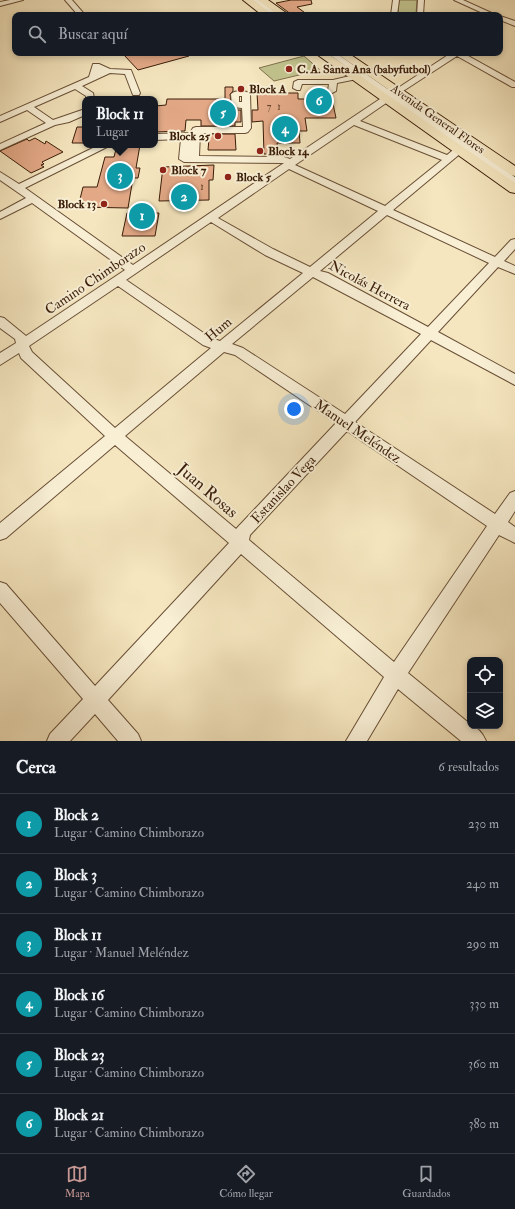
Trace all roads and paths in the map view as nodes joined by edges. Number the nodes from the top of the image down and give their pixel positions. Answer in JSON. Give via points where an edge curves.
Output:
{"nodes":[{"id":1,"x":20,"y":0,"type":"edge"},
{"id":2,"x":68,"y":0,"type":"edge"},
{"id":3,"x":246,"y":0,"type":"edge"},
{"id":4,"x":262,"y":0,"type":"edge"},
{"id":5,"x":396,"y":0,"type":"edge"},
{"id":6,"x":421,"y":0,"type":"edge"},
{"id":7,"x":457,"y":0,"type":"edge"},
{"id":8,"x":0,"y":4,"type":"edge"},
{"id":9,"x":79,"y":12,"type":"edge"},
{"id":10,"x":264,"y":12,"type":"edge"},
{"id":11,"x":273,"y":12,"type":"edge"},
{"id":12,"x":280,"y":12,"type":"edge"},
{"id":13,"x":395,"y":12,"type":"edge"},
{"id":14,"x":420,"y":12,"type":"edge"},
{"id":15,"x":486,"y":12,"type":"edge"},
{"id":16,"x":503,"y":20,"type":"edge"},
{"id":17,"x":515,"y":24,"type":"edge"},
{"id":18,"x":326,"y":56,"type":"edge"},
{"id":19,"x":335,"y":56,"type":"edge"},
{"id":20,"x":343,"y":56,"type":"edge"},
{"id":21,"x":344,"y":56,"type":"edge"},
{"id":22,"x":451,"y":56,"type":"edge"},
{"id":23,"x":462,"y":56,"type":"edge"},
{"id":24,"x":109,"y":71,"type":"junction"},
{"id":25,"x":353,"y":71,"type":"junction"},
{"id":26,"x":93,"y":78,"type":"junction"},
{"id":27,"x":333,"y":82,"type":"junction"},
{"id":28,"x":515,"y":85,"type":"edge"},
{"id":29,"x":76,"y":86,"type":"junction"},
{"id":30,"x":297,"y":88,"type":"dead end"},
{"id":31,"x":332,"y":91,"type":"dead end"},
{"id":32,"x":136,"y":93,"type":"dead end"},
{"id":33,"x":392,"y":95,"type":"junction"},
{"id":34,"x":90,"y":96,"type":"edge"},
{"id":35,"x":246,"y":105,"type":"junction"},
{"id":36,"x":28,"y":107,"type":"junction"},
{"id":37,"x":82,"y":113,"type":"edge"},
{"id":38,"x":0,"y":119,"type":"edge"},
{"id":39,"x":353,"y":121,"type":"junction"},
{"id":40,"x":52,"y":123,"type":"junction"},
{"id":41,"x":441,"y":130,"type":"junction"},
{"id":42,"x":192,"y":134,"type":"junction"},
{"id":43,"x":158,"y":137,"type":"edge"},
{"id":44,"x":0,"y":147,"type":"edge"},
{"id":45,"x":100,"y":148,"type":"edge"},
{"id":46,"x":458,"y":151,"type":"junction"},
{"id":47,"x":448,"y":159,"type":"junction"},
{"id":48,"x":290,"y":164,"type":"junction"},
{"id":49,"x":515,"y":172,"type":"edge"},
{"id":50,"x":0,"y":175,"type":"edge"},
{"id":51,"x":515,"y":181,"type":"edge"},
{"id":52,"x":18,"y":188,"type":"junction"},
{"id":53,"x":515,"y":189,"type":"edge"},
{"id":54,"x":33,"y":198,"type":"junction"},
{"id":55,"x":385,"y":211,"type":"junction"},
{"id":56,"x":0,"y":216,"type":"edge"},
{"id":57,"x":211,"y":218,"type":"junction"},
{"id":58,"x":515,"y":242,"type":"edge"},
{"id":59,"x":498,"y":262,"type":"junction"},
{"id":60,"x":134,"y":270,"type":"junction"},
{"id":61,"x":515,"y":270,"type":"edge"},
{"id":62,"x":311,"y":272,"type":"junction"},
{"id":63,"x":118,"y":280,"type":"junction"},
{"id":64,"x":0,"y":321,"type":"edge"},
{"id":65,"x":430,"y":334,"type":"junction"},
{"id":66,"x":23,"y":345,"type":"junction"},
{"id":67,"x":222,"y":346,"type":"junction"},
{"id":68,"x":0,"y":360,"type":"edge"},
{"id":69,"x":515,"y":380,"type":"edge"},
{"id":70,"x":346,"y":422,"type":"junction"},
{"id":71,"x":115,"y":436,"type":"junction"},
{"id":72,"x":515,"y":498,"type":"edge"},
{"id":73,"x":498,"y":524,"type":"junction"},
{"id":74,"x":0,"y":533,"type":"edge"},
{"id":75,"x":515,"y":536,"type":"edge"},
{"id":76,"x":241,"y":542,"type":"junction"},
{"id":77,"x":0,"y":590,"type":"edge"},
{"id":78,"x":396,"y":675,"type":"junction"},
{"id":79,"x":96,"y":700,"type":"junction"},
{"id":80,"x":57,"y":741,"type":"edge"},
{"id":81,"x":131,"y":741,"type":"edge"},
{"id":82,"x":356,"y":741,"type":"edge"},
{"id":83,"x":476,"y":741,"type":"edge"}],
"edges":[{"from":1,"to":8,"type":"street"},
{"from":2,"to":9,"type":"street"},
{"from":3,"to":10,"type":"main road"},
{"from":4,"to":11,"type":"street"},
{"from":4,"to":12,"type":"main road"},
{"from":5,"to":13,"type":"street"},
{"from":6,"to":14,"type":"street"},
{"from":7,"to":15,"type":"street"},
{"from":16,"to":17,"type":"street"},
{"from":18,"to":25,"type":"main road","name":"Avenida General Flores"},
{"from":19,"to":25,"type":"street","name":"Avenida General Flores"},
{"from":20,"to":25,"type":"street","name":"Avenida General Flores"},
{"from":21,"to":33,"type":"main road","name":"Avenida General Flores"},
{"from":22,"to":33,"type":"street","name":"Camino Chimborazo"},
{"from":23,"to":28,"type":"street"},
{"from":24,"to":26,"type":"street"},
{"from":24,"to":26,"type":"street","via":[[96,66]]},
{"from":24,"to":32,"type":"street","via":[[128,72]]},
{"from":25,"to":27,"type":"street"},
{"from":25,"to":33,"type":"main road","name":"Avenida General Flores"},
{"from":26,"to":29,"type":"street"},
{"from":27,"to":30,"type":"street","via":[[298,82]]},
{"from":27,"to":31,"type":"street"},
{"from":29,"to":34,"type":"street"},
{"from":29,"to":36,"type":"street"},
{"from":33,"to":39,"type":"street","name":"Camino Chimborazo"},
{"from":33,"to":41,"type":"street","name":"Avenida General Flores"},
{"from":33,"to":46,"type":"main road","name":"Avenida General Flores"},
{"from":33,"to":49,"type":"main road","name":"Avenida General Flores","via":[[464,136]]},
{"from":35,"to":35,"type":"street","via":[[246,94],[235,94],[235,105]]},
{"from":35,"to":42,"type":"street","via":[[245,130]]},
{"from":36,"to":38,"type":"street"},
{"from":36,"to":40,"type":"street"},
{"from":37,"to":40,"type":"street"},
{"from":39,"to":47,"type":"street"},
{"from":39,"to":48,"type":"street","name":"Camino Chimborazo"},
{"from":40,"to":44,"type":"street"},
{"from":41,"to":46,"type":"street","name":"Avenida General Flores","via":[[443,135],[458,147]]},
{"from":41,"to":51,"type":"street","name":"Avenida General Flores"},
{"from":42,"to":43,"type":"street"},
{"from":42,"to":48,"type":"street","via":[[194,160],[284,160]]},
{"from":45,"to":52,"type":"street"},
{"from":46,"to":47,"type":"street","name":"Hum"},
{"from":46,"to":53,"type":"main road","name":"Avenida General Flores"},
{"from":47,"to":55,"type":"street","name":"Hum"},
{"from":48,"to":55,"type":"street"},
{"from":48,"to":57,"type":"street","name":"Camino Chimborazo"},
{"from":50,"to":52,"type":"street"},
{"from":52,"to":54,"type":"street"},
{"from":54,"to":56,"type":"street"},
{"from":54,"to":60,"type":"street"},
{"from":55,"to":59,"type":"street"},
{"from":55,"to":62,"type":"street","name":"Hum"},
{"from":57,"to":60,"type":"street","name":"Camino Chimborazo"},
{"from":57,"to":62,"type":"street","name":"Nicolás Herrera","via":[[269,252]]},
{"from":58,"to":59,"type":"street","name":"Estanislao Vega"},
{"from":59,"to":61,"type":"street"},
{"from":59,"to":65,"type":"street","name":"Estanislao Vega"},
{"from":60,"to":63,"type":"street","name":"Camino Chimborazo"},
{"from":62,"to":65,"type":"street","name":"Nicolás Herrera","via":[[324,276]]},
{"from":62,"to":67,"type":"street","name":"Hum"},
{"from":63,"to":66,"type":"street","name":"Camino Chimborazo"},
{"from":63,"to":67,"type":"street","name":"Manuel Meléndez","via":[[207,342]]},
{"from":64,"to":66,"type":"street","name":"Juan Rosas","via":[[20,337]]},
{"from":65,"to":69,"type":"street","name":"Nicolás Herrera"},
{"from":65,"to":70,"type":"street","name":"Estanislao Vega"},
{"from":66,"to":68,"type":"street","name":"Camino Chimborazo"},
{"from":66,"to":71,"type":"street","name":"Juan Rosas","via":[[26,355]]},
{"from":67,"to":70,"type":"street","name":"Manuel Meléndez","via":[[239,351]]},
{"from":67,"to":71,"type":"street","name":"Hum"},
{"from":70,"to":73,"type":"street","name":"Manuel Meléndez"},
{"from":70,"to":76,"type":"street","name":"Estanislao Vega","via":[[243,532]]},
{"from":71,"to":74,"type":"street","name":"Hum"},
{"from":71,"to":76,"type":"street","name":"Juan Rosas"},
{"from":72,"to":73,"type":"street"},
{"from":73,"to":75,"type":"street","name":"Manuel Meléndez"},
{"from":73,"to":78,"type":"street"},
{"from":76,"to":78,"type":"street","name":"Juan Rosas"},
{"from":76,"to":79,"type":"street","name":"Estanislao Vega"},
{"from":77,"to":79,"type":"street"},
{"from":78,"to":82,"type":"street"},
{"from":78,"to":83,"type":"street","name":"Juan Rosas"},
{"from":79,"to":80,"type":"street","name":"Estanislao Vega"},
{"from":79,"to":81,"type":"street"}]}
